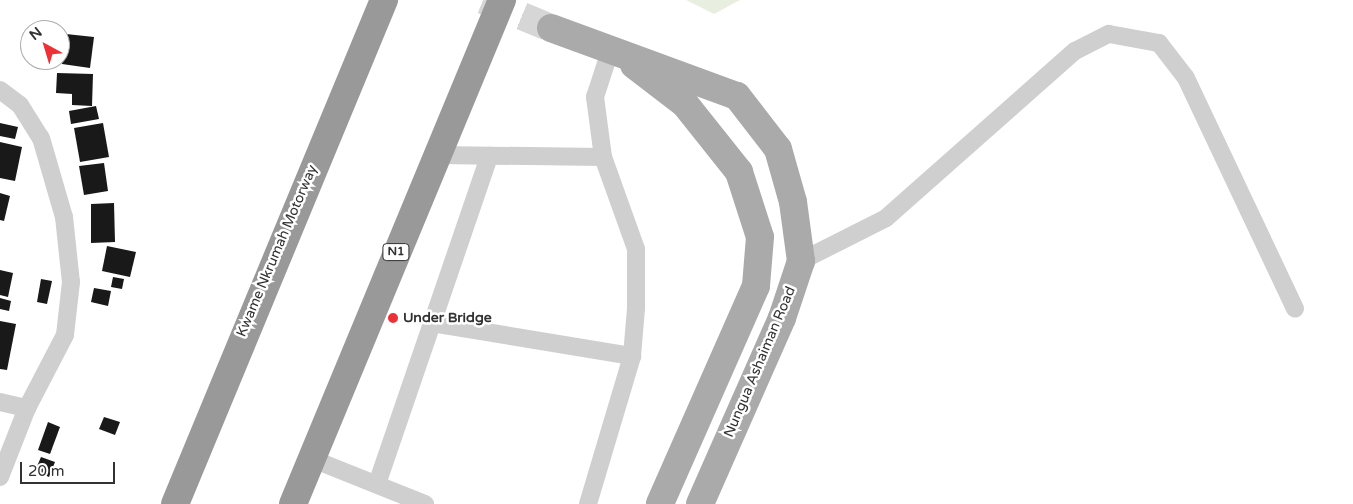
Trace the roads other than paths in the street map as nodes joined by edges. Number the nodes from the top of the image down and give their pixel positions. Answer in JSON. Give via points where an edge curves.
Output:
{"nodes":[{"id":1,"x":384,"y":0,"type":"edge"},
{"id":2,"x":502,"y":0,"type":"edge"},
{"id":3,"x":551,"y":28,"type":"tunnel mouth"},
{"id":4,"x":611,"y":48,"type":"junction"},
{"id":5,"x":0,"y":90,"type":"edge"},
{"id":6,"x":437,"y":155,"type":"junction"},
{"id":7,"x":489,"y":156,"type":"junction"},
{"id":8,"x":603,"y":157,"type":"junction"},
{"id":9,"x":801,"y":261,"type":"junction"},
{"id":10,"x":1295,"y":309,"type":"dead end"},
{"id":11,"x":432,"y":323,"type":"junction"},
{"id":12,"x":632,"y":356,"type":"junction"},
{"id":13,"x":0,"y":402,"type":"edge"},
{"id":14,"x":27,"y":408,"type":"junction"},
{"id":15,"x":310,"y":458,"type":"junction"},
{"id":16,"x":0,"y":477,"type":"edge"},
{"id":17,"x":377,"y":484,"type":"junction"},
{"id":18,"x":175,"y":504,"type":"edge"},
{"id":19,"x":293,"y":504,"type":"edge"},
{"id":20,"x":425,"y":504,"type":"edge"},
{"id":21,"x":588,"y":504,"type":"edge"},
{"id":22,"x":660,"y":504,"type":"edge"},
{"id":23,"x":700,"y":504,"type":"edge"}],
"edges":[{"from":1,"to":18,"type":"highway","name":"Kwame Nkrumah Motorway","via":[[212,406]]},
{"from":2,"to":6,"type":"highway","number":"N1"},
{"from":3,"to":4,"type":"main road","name":"Nungua Ashaiman Road"},
{"from":4,"to":8,"type":"lane","via":[[595,96]]},
{"from":4,"to":9,"type":"main road","name":"Nungua Ashaiman Road","via":[[737,96],[778,150],[793,202]]},
{"from":4,"to":22,"type":"main road","name":"Nungua Ashaiman Road","via":[[685,104],[739,172],[760,237],[756,286]]},
{"from":5,"to":14,"type":"lane","via":[[20,105],[41,138],[64,217],[71,282],[65,335]]},
{"from":6,"to":7,"type":"lane"},
{"from":6,"to":15,"type":"highway","number":"N1"},
{"from":7,"to":8,"type":"lane"},
{"from":7,"to":11,"type":"lane"},
{"from":8,"to":12,"type":"lane","via":[[636,249]]},
{"from":9,"to":10,"type":"lane","via":[[886,218],[1075,51],[1109,34],[1158,42],[1186,78]]},
{"from":9,"to":23,"type":"main road","name":"Nungua Ashaiman Road","via":[[782,318]]},
{"from":11,"to":12,"type":"lane"},
{"from":11,"to":17,"type":"lane"},
{"from":12,"to":21,"type":"lane"},
{"from":13,"to":14,"type":"lane"},
{"from":14,"to":16,"type":"lane"},
{"from":15,"to":17,"type":"lane"},
{"from":15,"to":19,"type":"highway","number":"N1"},
{"from":17,"to":20,"type":"lane"}]}
